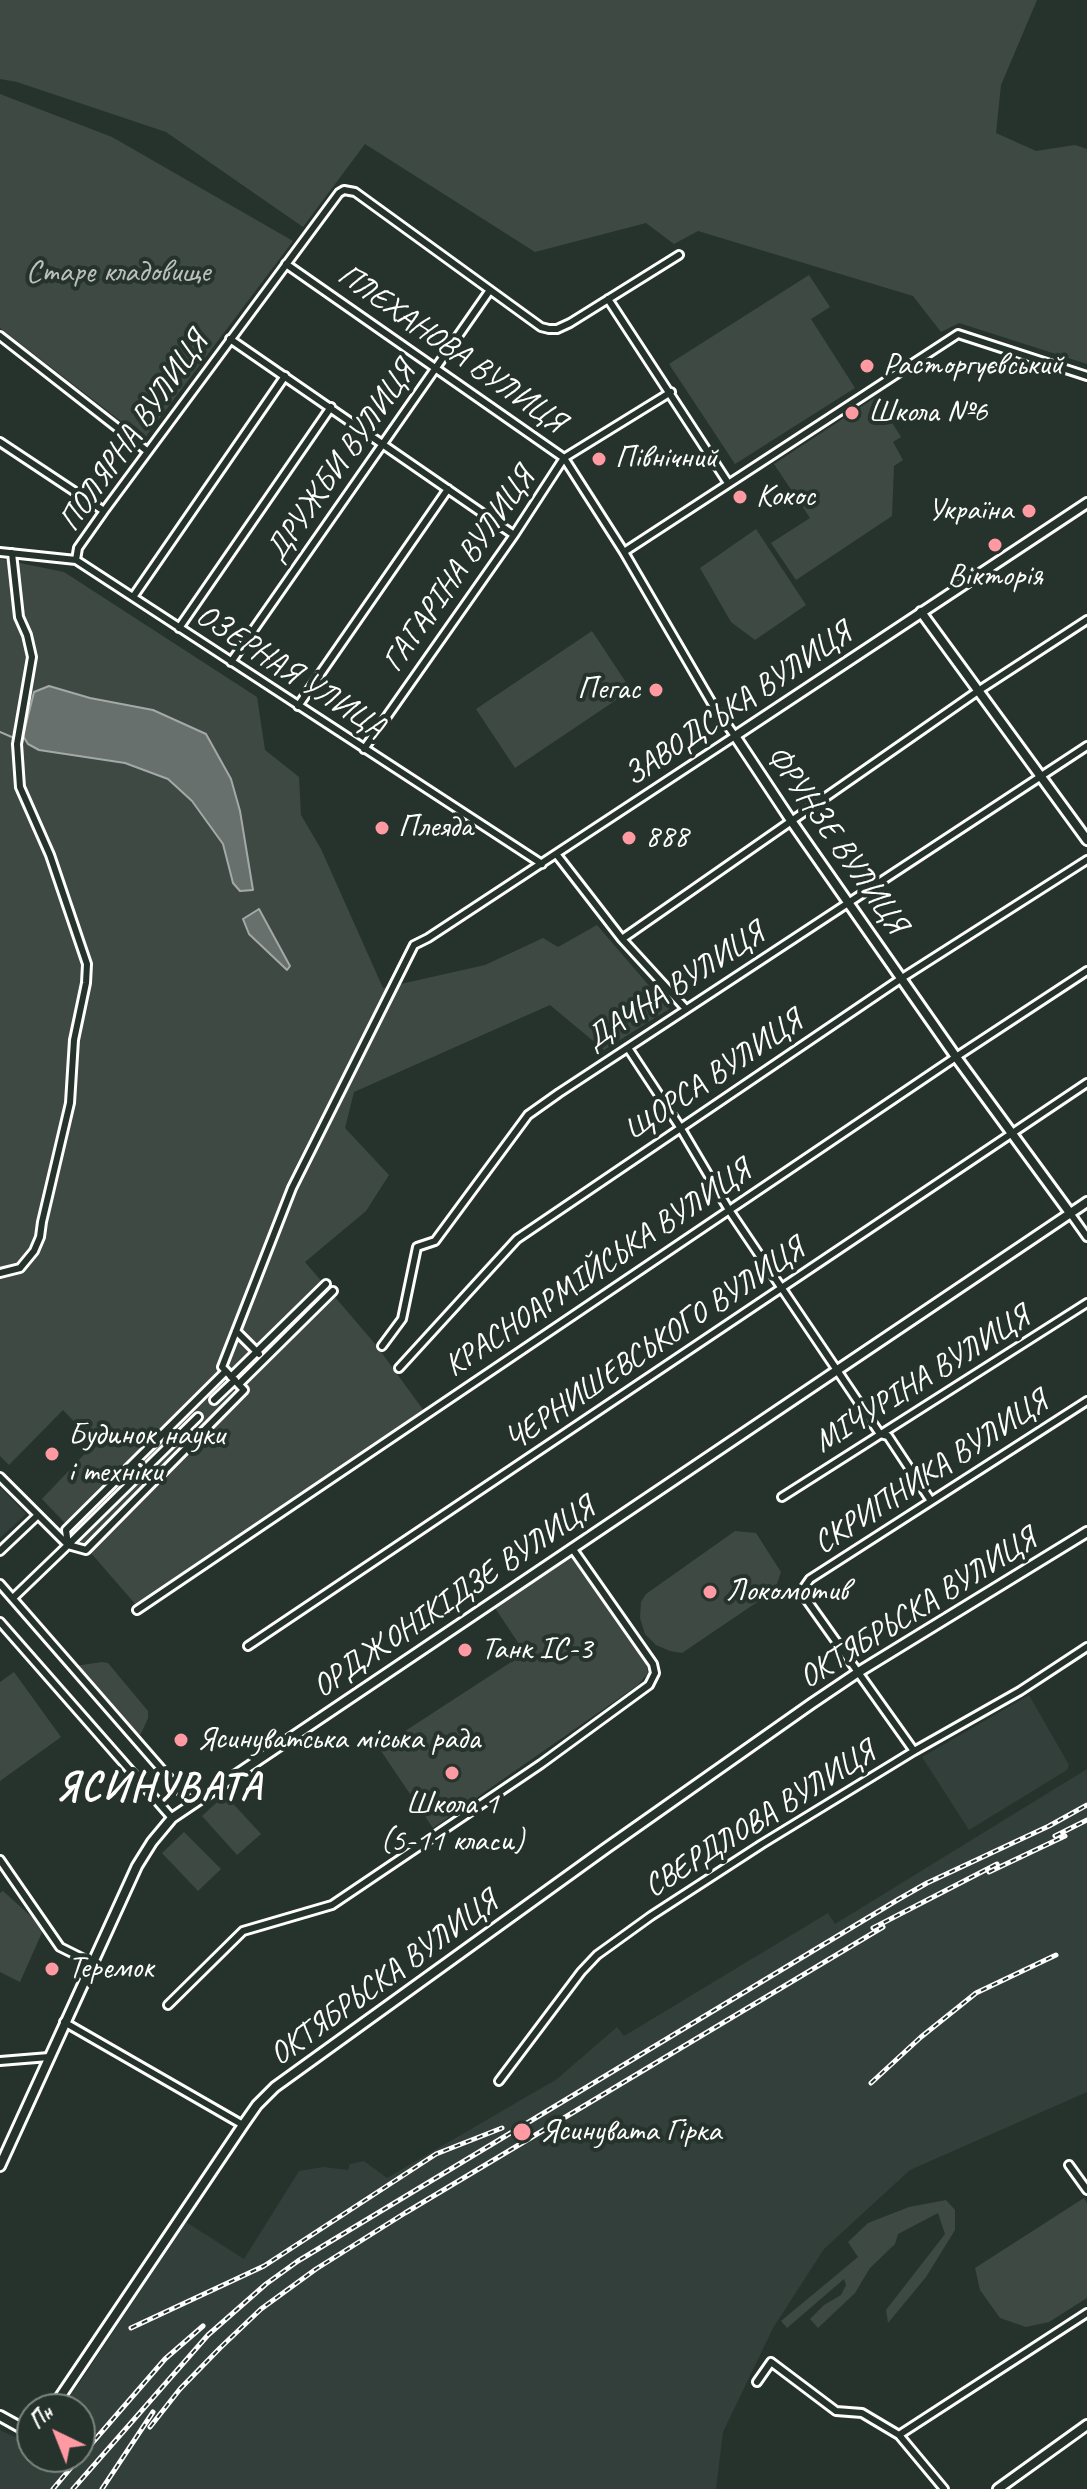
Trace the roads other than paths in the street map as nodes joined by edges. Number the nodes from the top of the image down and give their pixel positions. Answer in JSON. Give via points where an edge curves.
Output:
{"nodes":[{"id":1,"x":679,"y":255,"type":"dead end"},
{"id":2,"x":286,"y":264,"type":"junction"},
{"id":3,"x":490,"y":290,"type":"junction"},
{"id":4,"x":608,"y":299,"type":"junction"},
{"id":5,"x":0,"y":336,"type":"edge"},
{"id":6,"x":230,"y":339,"type":"junction"},
{"id":7,"x":436,"y":368,"type":"junction"},
{"id":8,"x":285,"y":376,"type":"junction"},
{"id":9,"x":1087,"y":376,"type":"edge"},
{"id":10,"x":671,"y":392,"type":"junction"},
{"id":11,"x":331,"y":407,"type":"junction"},
{"id":12,"x":0,"y":442,"type":"edge"},
{"id":13,"x":383,"y":444,"type":"junction"},
{"id":14,"x":147,"y":451,"type":"junction"},
{"id":15,"x":564,"y":458,"type":"junction"},
{"id":16,"x":728,"y":483,"type":"junction"},
{"id":17,"x":448,"y":489,"type":"junction"},
{"id":18,"x":1087,"y":503,"type":"edge"},
{"id":19,"x":104,"y":511,"type":"junction"},
{"id":20,"x":514,"y":535,"type":"junction"},
{"id":21,"x":0,"y":552,"type":"edge"},
{"id":22,"x":624,"y":552,"type":"junction"},
{"id":23,"x":12,"y":553,"type":"junction"},
{"id":24,"x":76,"y":560,"type":"junction"},
{"id":25,"x":133,"y":597,"type":"junction"},
{"id":26,"x":921,"y":612,"type":"junction"},
{"id":27,"x":1087,"y":620,"type":"edge"},
{"id":28,"x":179,"y":628,"type":"junction"},
{"id":29,"x":231,"y":662,"type":"junction"},
{"id":30,"x":978,"y":691,"type":"junction"},
{"id":31,"x":298,"y":706,"type":"junction"},
{"id":32,"x":735,"y":736,"type":"junction"},
{"id":33,"x":1087,"y":746,"type":"edge"},
{"id":34,"x":364,"y":749,"type":"junction"},
{"id":35,"x":1040,"y":777,"type":"junction"},
{"id":36,"x":792,"y":822,"type":"junction"},
{"id":37,"x":1087,"y":840,"type":"edge"},
{"id":38,"x":557,"y":855,"type":"junction"},
{"id":39,"x":1087,"y":860,"type":"edge"},
{"id":40,"x":542,"y":864,"type":"junction"},
{"id":41,"x":849,"y":902,"type":"junction"},
{"id":42,"x":622,"y":939,"type":"junction"},
{"id":43,"x":1087,"y":971,"type":"edge"},
{"id":44,"x":902,"y":978,"type":"junction"},
{"id":45,"x":686,"y":1009,"type":"junction"},
{"id":46,"x":628,"y":1048,"type":"junction"},
{"id":47,"x":956,"y":1057,"type":"junction"},
{"id":48,"x":1087,"y":1083,"type":"edge"},
{"id":49,"x":680,"y":1127,"type":"junction"},
{"id":50,"x":1013,"y":1132,"type":"junction"},
{"id":51,"x":1087,"y":1202,"type":"edge"},
{"id":52,"x":729,"y":1210,"type":"junction"},
{"id":53,"x":1070,"y":1213,"type":"junction"},
{"id":54,"x":1087,"y":1237,"type":"edge"},
{"id":55,"x":0,"y":1273,"type":"edge"},
{"id":56,"x":326,"y":1284,"type":"dead end"},
{"id":57,"x":781,"y":1289,"type":"junction"},
{"id":58,"x":333,"y":1291,"type":"dead end"},
{"id":59,"x":1087,"y":1303,"type":"edge"},
{"id":60,"x":236,"y":1331,"type":"junction"},
{"id":61,"x":382,"y":1346,"type":"dead end"},
{"id":62,"x":257,"y":1352,"type":"junction"},
{"id":63,"x":264,"y":1359,"type":"junction"},
{"id":64,"x":399,"y":1368,"type":"dead end"},
{"id":65,"x":836,"y":1370,"type":"junction"},
{"id":66,"x":233,"y":1378,"type":"junction"},
{"id":67,"x":214,"y":1400,"type":"dead end"},
{"id":68,"x":1087,"y":1401,"type":"edge"},
{"id":69,"x":198,"y":1417,"type":"dead end"},
{"id":70,"x":880,"y":1434,"type":"junction"},
{"id":71,"x":0,"y":1477,"type":"edge"},
{"id":72,"x":782,"y":1497,"type":"dead end"},
{"id":73,"x":931,"y":1501,"type":"junction"},
{"id":74,"x":38,"y":1515,"type":"junction"},
{"id":75,"x":1087,"y":1532,"type":"edge"},
{"id":76,"x":68,"y":1545,"type":"junction"},
{"id":77,"x":572,"y":1548,"type":"junction"},
{"id":78,"x":0,"y":1551,"type":"edge"},
{"id":79,"x":0,"y":1584,"type":"edge"},
{"id":80,"x":13,"y":1598,"type":"junction"},
{"id":81,"x":137,"y":1610,"type":"dead end"},
{"id":82,"x":0,"y":1622,"type":"edge"},
{"id":83,"x":248,"y":1646,"type":"dead end"},
{"id":84,"x":1087,"y":1647,"type":"edge"},
{"id":85,"x":857,"y":1673,"type":"junction"},
{"id":86,"x":914,"y":1751,"type":"junction"},
{"id":87,"x":191,"y":1803,"type":"junction"},
{"id":88,"x":172,"y":1818,"type":"junction"},
{"id":89,"x":0,"y":1860,"type":"edge"},
{"id":90,"x":92,"y":1963,"type":"junction"},
{"id":91,"x":168,"y":2005,"type":"dead end"},
{"id":92,"x":64,"y":2022,"type":"junction"},
{"id":93,"x":49,"y":2057,"type":"junction"},
{"id":94,"x":0,"y":2061,"type":"edge"},
{"id":95,"x":499,"y":2081,"type":"dead end"},
{"id":96,"x":243,"y":2125,"type":"junction"},
{"id":97,"x":1069,"y":2165,"type":"dead end"},
{"id":98,"x":0,"y":2166,"type":"edge"},
{"id":99,"x":1087,"y":2190,"type":"edge"},
{"id":100,"x":1087,"y":2313,"type":"edge"},
{"id":101,"x":757,"y":2382,"type":"dead end"},
{"id":102,"x":63,"y":2393,"type":"edge"},
{"id":103,"x":1087,"y":2425,"type":"edge"},
{"id":104,"x":899,"y":2435,"type":"junction"},
{"id":105,"x":944,"y":2489,"type":"edge"},
{"id":106,"x":998,"y":2489,"type":"edge"}],
"edges":[{"from":1,"to":4,"type":"street"},
{"from":2,"to":3,"type":"street","name":"ПОЛЯРНА ВУЛИЦЯ","via":[[339,193],[349,189]]},
{"from":2,"to":6,"type":"street","name":"ПОЛЯРНА ВУЛИЦЯ"},
{"from":2,"to":7,"type":"street","name":"ПЛЕХАНОВА ВУЛИЦЯ"},
{"from":3,"to":4,"type":"street","via":[[549,329],[570,323]]},
{"from":3,"to":7,"type":"street","name":"ДРУЖБИ ВУЛИЦЯ"},
{"from":4,"to":10,"type":"street"},
{"from":5,"to":14,"type":"street"},
{"from":6,"to":8,"type":"street"},
{"from":6,"to":14,"type":"street","name":"ПОЛЯРНА ВУЛИЦЯ"},
{"from":7,"to":13,"type":"street","name":"ДРУЖБИ ВУЛИЦЯ"},
{"from":7,"to":15,"type":"street","name":"ПЛЕХАНОВА ВУЛИЦЯ"},
{"from":8,"to":11,"type":"street"},
{"from":8,"to":25,"type":"street"},
{"from":9,"to":16,"type":"street","via":[[958,334]]},
{"from":10,"to":15,"type":"street","name":"ПЛЕХАНОВА ВУЛИЦЯ"},
{"from":10,"to":16,"type":"street"},
{"from":11,"to":13,"type":"street"},
{"from":11,"to":28,"type":"street"},
{"from":12,"to":19,"type":"street"},
{"from":13,"to":17,"type":"street"},
{"from":13,"to":29,"type":"street","name":"ДРУЖБИ ВУЛИЦЯ"},
{"from":14,"to":19,"type":"street","name":"ПОЛЯРНА ВУЛИЦЯ"},
{"from":15,"to":20,"type":"street","name":"ГАГАРІНА ВУЛИЦЯ"},
{"from":15,"to":22,"type":"street","name":"ФРУНЗЕ ВУЛИЦЯ"},
{"from":16,"to":22,"type":"street"},
{"from":17,"to":20,"type":"street"},
{"from":17,"to":31,"type":"street"},
{"from":18,"to":26,"type":"main road","name":"ЗАВОДСЬКА ВУЛИЦЯ"},
{"from":19,"to":24,"type":"street","name":"ПОЛЯРНА ВУЛИЦЯ","via":[[78,548]]},
{"from":20,"to":34,"type":"street","name":"ГАГАРІНА ВУЛИЦЯ"},
{"from":21,"to":23,"type":"street","name":"ОЗЕРНАЯ УЛИЦА"},
{"from":22,"to":32,"type":"street","name":"ФРУНЗЕ ВУЛИЦЯ"},
{"from":23,"to":24,"type":"street","name":"ОЗЕРНАЯ УЛИЦА"},
{"from":23,"to":55,"type":"street","via":[[19,617],[32,657],[17,744],[20,787],[87,964],[70,1103],[40,1237],[20,1268]]},
{"from":24,"to":25,"type":"street","name":"ОЗЕРНАЯ УЛИЦА"},
{"from":25,"to":28,"type":"street","name":"ОЗЕРНАЯ УЛИЦА"},
{"from":26,"to":30,"type":"main road"},
{"from":26,"to":32,"type":"main road","name":"ЗАВОДСЬКА ВУЛИЦЯ"},
{"from":27,"to":30,"type":"street"},
{"from":28,"to":29,"type":"street","name":"ОЗЕРНАЯ УЛИЦА"},
{"from":29,"to":31,"type":"street","name":"ОЗЕРНАЯ УЛИЦА"},
{"from":30,"to":35,"type":"main road"},
{"from":30,"to":36,"type":"street"},
{"from":31,"to":34,"type":"street","name":"ОЗЕРНАЯ УЛИЦА"},
{"from":32,"to":36,"type":"main road","name":"ФРУНЗЕ ВУЛИЦЯ"},
{"from":32,"to":38,"type":"street","name":"ЗАВОДСЬКА ВУЛИЦЯ"},
{"from":33,"to":35,"type":"street","name":"ДАЧНА ВУЛИЦЯ"},
{"from":34,"to":40,"type":"street","name":"ОЗЕРНАЯ УЛИЦА"},
{"from":35,"to":37,"type":"main road"},
{"from":35,"to":41,"type":"street","name":"ДАЧНА ВУЛИЦЯ"},
{"from":36,"to":41,"type":"main road","name":"ФРУНЗЕ ВУЛИЦЯ"},
{"from":36,"to":42,"type":"street"},
{"from":38,"to":40,"type":"street","name":"ЗАВОДСЬКА ВУЛИЦЯ"},
{"from":38,"to":42,"type":"street"},
{"from":39,"to":44,"type":"street","name":"ЩОРСА ВУЛИЦЯ"},
{"from":40,"to":60,"type":"street","name":"ЗАВОДСЬКА ВУЛИЦЯ","via":[[414,945],[292,1188]]},
{"from":41,"to":44,"type":"main road","name":"ФРУНЗЕ ВУЛИЦЯ"},
{"from":41,"to":45,"type":"street","name":"ДАЧНА ВУЛИЦЯ"},
{"from":42,"to":45,"type":"street"},
{"from":43,"to":47,"type":"street","name":"КРАСНОАРМІЙСЬКА ВУЛИЦЯ"},
{"from":44,"to":47,"type":"main road","name":"ФРУНЗЕ ВУЛИЦЯ"},
{"from":44,"to":49,"type":"street","name":"ЩОРСА ВУЛИЦЯ"},
{"from":45,"to":46,"type":"street","name":"ДАЧНА ВУЛИЦЯ"},
{"from":46,"to":49,"type":"street"},
{"from":46,"to":61,"type":"street","name":"ДАЧНА ВУЛИЦЯ","via":[[528,1115],[435,1241],[417,1247],[402,1319]]},
{"from":47,"to":50,"type":"main road","name":"ФРУНЗЕ ВУЛИЦЯ"},
{"from":47,"to":52,"type":"street","name":"КРАСНОАРМІЙСЬКА ВУЛИЦЯ"},
{"from":48,"to":50,"type":"street","name":"ЧЕРНИШЕВСЬКОГО ВУЛИЦЯ"},
{"from":49,"to":52,"type":"street"},
{"from":49,"to":64,"type":"street","name":"ЩОРСА ВУЛИЦЯ","via":[[517,1239]]},
{"from":50,"to":53,"type":"main road","name":"ФРУНЗЕ ВУЛИЦЯ"},
{"from":50,"to":57,"type":"street","name":"ЧЕРНИШЕВСЬКОГО ВУЛИЦЯ"},
{"from":51,"to":53,"type":"main road","name":"ОРДЖОНІКІДЗЕ ВУЛИЦЯ"},
{"from":52,"to":57,"type":"street"},
{"from":52,"to":81,"type":"street","name":"КРАСНОАРМІЙСЬКА ВУЛИЦЯ"},
{"from":53,"to":54,"type":"street","name":"ФРУНЗЕ ВУЛИЦЯ"},
{"from":53,"to":65,"type":"main road","name":"ОРДЖОНІКІДЗЕ ВУЛИЦЯ"},
{"from":56,"to":62,"type":"street"},
{"from":57,"to":65,"type":"street"},
{"from":57,"to":83,"type":"street","name":"ЧЕРНИШЕВСЬКОГО ВУЛИЦЯ"},
{"from":58,"to":63,"type":"street"},
{"from":59,"to":70,"type":"street","name":"МІЧУРІНА ВУЛИЦЯ"},
{"from":60,"to":62,"type":"street"},
{"from":60,"to":66,"type":"street","via":[[222,1367]]},
{"from":62,"to":63,"type":"street"},
{"from":62,"to":66,"type":"street"},
{"from":63,"to":66,"type":"street"},
{"from":65,"to":70,"type":"street"},
{"from":65,"to":77,"type":"main road","name":"ОРДЖОНІКІДЗЕ ВУЛИЦЯ"},
{"from":66,"to":67,"type":"street"},
{"from":66,"to":76,"type":"street","via":[[66,1530]]},
{"from":66,"to":76,"type":"street","via":[[244,1390],[86,1550]]},
{"from":68,"to":73,"type":"street","name":"СКРИПНИКА ВУЛИЦЯ"},
{"from":69,"to":76,"type":"street"},
{"from":70,"to":72,"type":"street","name":"МІЧУРІНА ВУЛИЦЯ"},
{"from":70,"to":73,"type":"street","via":[[888,1436]]},
{"from":71,"to":74,"type":"street"},
{"from":73,"to":85,"type":"street","name":"СКРИПНИКА ВУЛИЦЯ","via":[[810,1579],[801,1592]]},
{"from":74,"to":76,"type":"street"},
{"from":74,"to":78,"type":"street"},
{"from":75,"to":85,"type":"main road","name":"ОКТЯБРЬСКА ВУЛИЦЯ"},
{"from":76,"to":80,"type":"street"},
{"from":77,"to":87,"type":"main road","name":"ОРДЖОНІКІДЗЕ ВУЛИЦЯ"},
{"from":77,"to":91,"type":"street","via":[[653,1664],[649,1685],[332,1905],[243,1931]]},
{"from":79,"to":80,"type":"street"},
{"from":80,"to":87,"type":"street"},
{"from":82,"to":88,"type":"street"},
{"from":84,"to":86,"type":"street","name":"СВЕРДЛОВА ВУЛИЦЯ"},
{"from":85,"to":86,"type":"street"},
{"from":85,"to":96,"type":"main road","name":"ОКТЯБРЬСКА ВУЛИЦЯ","via":[[275,2087]]},
{"from":86,"to":95,"type":"street","name":"СВЕРДЛОВА ВУЛИЦЯ","via":[[701,1882],[597,1955]]},
{"from":87,"to":88,"type":"main road","name":"ОРДЖОНІКІДЗЕ ВУЛИЦЯ"},
{"from":88,"to":90,"type":"main road","name":"ОРДЖОНІКІДЗЕ ВУЛИЦЯ","via":[[137,1866]]},
{"from":89,"to":90,"type":"street","via":[[54,1941]]},
{"from":90,"to":92,"type":"main road","name":"ОРДЖОНІКІДЗЕ ВУЛИЦЯ"},
{"from":92,"to":93,"type":"main road","name":"ОРДЖОНІКІДЗЕ ВУЛИЦЯ"},
{"from":92,"to":96,"type":"street"},
{"from":93,"to":94,"type":"street"},
{"from":93,"to":98,"type":"main road","name":"ОРДЖОНІКІДЗЕ ВУЛИЦЯ"},
{"from":96,"to":102,"type":"main road","name":"ОКТЯБРЬСКА ВУЛИЦЯ"},
{"from":97,"to":99,"type":"street"},
{"from":100,"to":104,"type":"street"},
{"from":101,"to":104,"type":"street","via":[[771,2362],[836,2411],[862,2413]]},
{"from":103,"to":106,"type":"main road"},
{"from":104,"to":105,"type":"street"}]}
